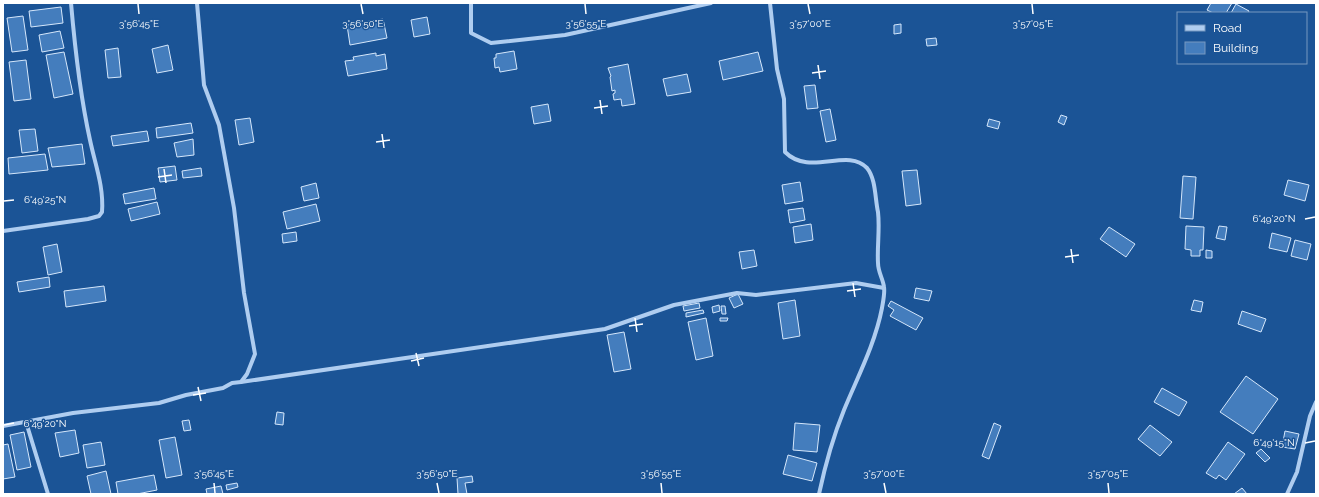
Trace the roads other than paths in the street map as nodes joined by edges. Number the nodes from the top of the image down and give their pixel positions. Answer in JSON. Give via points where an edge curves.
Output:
{"nodes":[{"id":1,"x":71,"y":3,"type":"edge"},
{"id":2,"x":197,"y":3,"type":"edge"},
{"id":3,"x":471,"y":3,"type":"edge"},
{"id":4,"x":711,"y":3,"type":"edge"},
{"id":5,"x":770,"y":3,"type":"edge"},
{"id":6,"x":3,"y":231,"type":"edge"},
{"id":7,"x":884,"y":288,"type":"junction"},
{"id":8,"x":241,"y":382,"type":"junction"},
{"id":9,"x":1316,"y":402,"type":"edge"},
{"id":10,"x":26,"y":422,"type":"junction"},
{"id":11,"x":3,"y":426,"type":"edge"},
{"id":12,"x":48,"y":494,"type":"edge"},
{"id":13,"x":819,"y":494,"type":"edge"},
{"id":14,"x":1287,"y":494,"type":"edge"}],
"edges":[{"from":1,"to":6,"type":"street","via":[[75,45],[90,140],[97,165],[102,212],[99,216],[88,219]]},
{"from":2,"to":8,"type":"street","via":[[204,85],[219,125],[255,354]]},
{"from":3,"to":4,"type":"street","via":[[471,33],[491,43],[565,35]]},
{"from":5,"to":7,"type":"street","via":[[777,69],[784,99],[785,152],[799,162],[847,160],[856,161],[867,168],[873,180],[879,221],[878,264]]},
{"from":7,"to":8,"type":"street","via":[[856,282],[756,295],[737,293],[674,305],[605,329]]},
{"from":7,"to":13,"type":"street","via":[[882,309],[866,360],[844,411]]},
{"from":8,"to":10,"type":"street","via":[[159,403],[74,413]]},
{"from":9,"to":14,"type":"street","via":[[1310,416],[1297,472]]},
{"from":10,"to":11,"type":"street"},
{"from":10,"to":12,"type":"street"}]}
